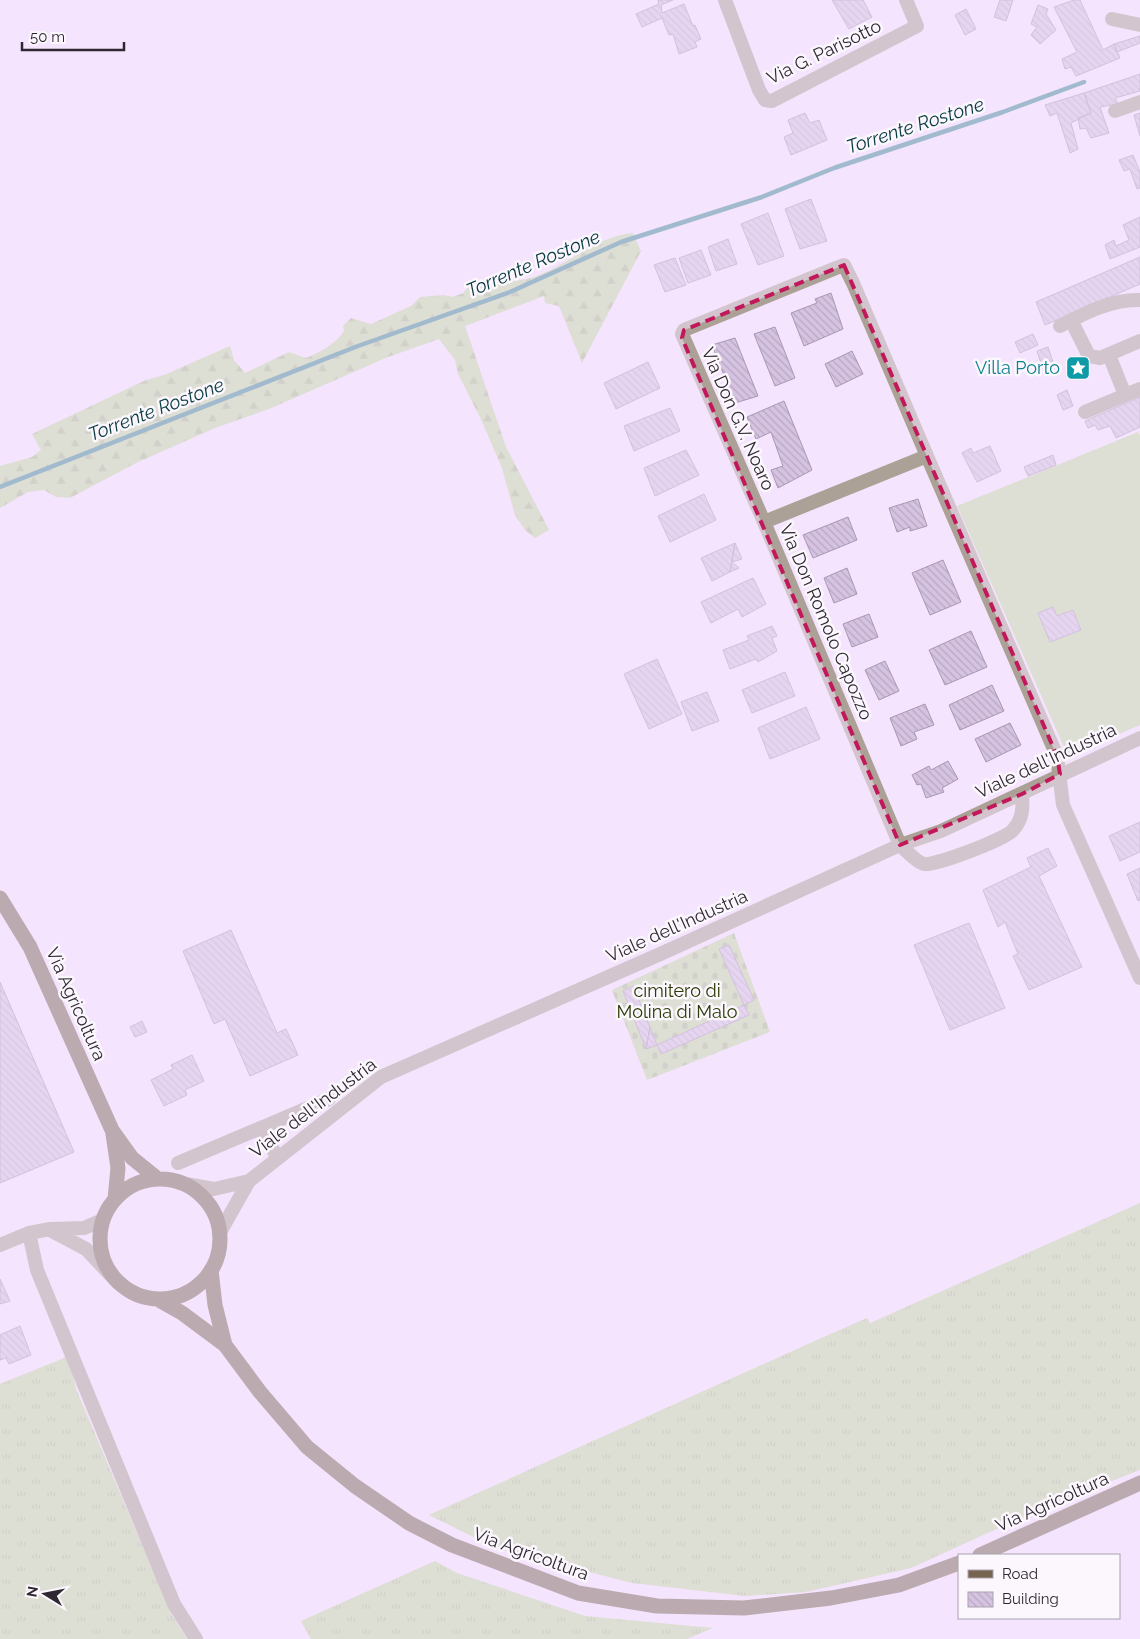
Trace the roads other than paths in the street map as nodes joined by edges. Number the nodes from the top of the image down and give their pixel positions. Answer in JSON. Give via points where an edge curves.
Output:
{"nodes":[{"id":1,"x":725,"y":0,"type":"edge"},
{"id":2,"x":906,"y":0,"type":"edge"},
{"id":3,"x":1112,"y":19,"type":"dead end"},
{"id":4,"x":1140,"y":25,"type":"edge"},
{"id":5,"x":1140,"y":102,"type":"edge"},
{"id":6,"x":1115,"y":111,"type":"dead end"},
{"id":7,"x":1140,"y":300,"type":"edge"},
{"id":8,"x":1140,"y":340,"type":"edge"},
{"id":9,"x":1108,"y":355,"type":"junction"},
{"id":10,"x":1140,"y":389,"type":"edge"},
{"id":11,"x":1125,"y":395,"type":"junction"},
{"id":12,"x":1085,"y":412,"type":"dead end"},
{"id":13,"x":928,"y":456,"type":"junction"},
{"id":14,"x":764,"y":522,"type":"junction"},
{"id":15,"x":1140,"y":738,"type":"edge"},
{"id":16,"x":1060,"y":774,"type":"junction"},
{"id":17,"x":1022,"y":794,"type":"junction"},
{"id":18,"x":900,"y":845,"type":"junction"},
{"id":19,"x":0,"y":898,"type":"edge"},
{"id":20,"x":1140,"y":978,"type":"edge"},
{"id":21,"x":329,"y":1099,"type":"dead end"},
{"id":22,"x":260,"y":1128,"type":"junction"},
{"id":23,"x":112,"y":1130,"type":"junction"},
{"id":24,"x":278,"y":1158,"type":"junction"},
{"id":25,"x":178,"y":1163,"type":"dead end"},
{"id":26,"x":158,"y":1179,"type":"junction"},
{"id":27,"x":249,"y":1181,"type":"junction"},
{"id":28,"x":180,"y":1183,"type":"junction"},
{"id":29,"x":115,"y":1200,"type":"junction"},
{"id":30,"x":103,"y":1220,"type":"junction"},
{"id":31,"x":50,"y":1229,"type":"junction"},
{"id":32,"x":29,"y":1233,"type":"junction"},
{"id":33,"x":219,"y":1234,"type":"junction"},
{"id":34,"x":0,"y":1245,"type":"edge"},
{"id":35,"x":211,"y":1270,"type":"junction"},
{"id":36,"x":118,"y":1283,"type":"junction"},
{"id":37,"x":159,"y":1300,"type":"junction"},
{"id":38,"x":225,"y":1345,"type":"junction"},
{"id":39,"x":1140,"y":1483,"type":"edge"},
{"id":40,"x":982,"y":1554,"type":"edge"},
{"id":41,"x":958,"y":1563,"type":"edge"},
{"id":42,"x":196,"y":1639,"type":"edge"}],
"edges":[{"from":1,"to":2,"type":"street","name":"Via G. Parisotto","via":[[759,90],[765,100],[772,101],[917,26]]},
{"from":3,"to":4,"type":"street"},
{"from":5,"to":6,"type":"street"},
{"from":7,"to":9,"type":"street","via":[[1125,299],[1066,323],[1089,356],[1100,358]]},
{"from":8,"to":9,"type":"street"},
{"from":9,"to":11,"type":"street"},
{"from":10,"to":11,"type":"street"},
{"from":11,"to":12,"type":"street"},
{"from":13,"to":14,"type":"street","name":"Via Don Romolo Capozzo"},
{"from":13,"to":14,"type":"street","name":"Via Don G.V. Noaro","via":[[844,265],[684,330],[682,338]]},
{"from":13,"to":16,"type":"street","via":[[1057,756]]},
{"from":14,"to":18,"type":"street","name":"Via Don Romolo Capozzo"},
{"from":15,"to":16,"type":"street","name":"Viale dell'Industria"},
{"from":16,"to":17,"type":"street","name":"Viale dell'Industria"},
{"from":16,"to":20,"type":"street","via":[[1063,805]]},
{"from":17,"to":18,"type":"street","name":"Viale dell'Industria","via":[[941,831]]},
{"from":17,"to":18,"type":"street","via":[[1021,818],[1012,832],[953,857],[932,865],[921,863]]},
{"from":18,"to":24,"type":"street","name":"Viale dell'Industria","via":[[666,952],[381,1076]]},
{"from":19,"to":23,"type":"main road","name":"Via Agricoltura","via":[[30,947]]},
{"from":21,"to":22,"type":"street"},
{"from":22,"to":24,"type":"street"},
{"from":22,"to":25,"type":"street"},
{"from":23,"to":26,"type":"main road","name":"Via Agricoltura","via":[[132,1158]]},
{"from":23,"to":29,"type":"main road","name":"Via Agricoltura","via":[[118,1168]]},
{"from":24,"to":27,"type":"street","name":"Viale dell'Industria"},
{"from":26,"to":28,"type":"main road","name":"Viale dell'Industria"},
{"from":26,"to":29,"type":"main road","name":"Viale dell'Industria","via":[[127,1189]]},
{"from":27,"to":28,"type":"street","name":"Viale dell'Industria","via":[[214,1188]]},
{"from":27,"to":33,"type":"street","name":"Viale dell'Industria"},
{"from":28,"to":33,"type":"main road","name":"Viale dell'Industria","via":[[207,1203]]},
{"from":29,"to":30,"type":"main road","name":"Viale dell'Industria"},
{"from":30,"to":31,"type":"street","via":[[84,1228]]},
{"from":30,"to":36,"type":"main road","name":"Viale dell'Industria","via":[[101,1254]]},
{"from":31,"to":32,"type":"street"},
{"from":31,"to":36,"type":"street","name":"Viale dell'Industria","via":[[86,1249]]},
{"from":32,"to":34,"type":"street"},
{"from":32,"to":42,"type":"street","via":[[37,1270],[174,1604]]},
{"from":33,"to":35,"type":"main road","name":"Viale dell'Industria","via":[[218,1253]]},
{"from":35,"to":37,"type":"main road","name":"Viale dell'Industria","via":[[189,1292]]},
{"from":35,"to":38,"type":"main road","name":"Via Agricoltura"},
{"from":36,"to":37,"type":"main road","name":"Viale dell'Industria","via":[[137,1295]]},
{"from":37,"to":38,"type":"main road","name":"Via Agricoltura"},
{"from":38,"to":41,"type":"main road","name":"Via Agricoltura","via":[[307,1447],[355,1486],[409,1523],[452,1545],[578,1593],[657,1606],[744,1608],[831,1598],[899,1585]]},
{"from":39,"to":40,"type":"main road","name":"Via Agricoltura"}]}
